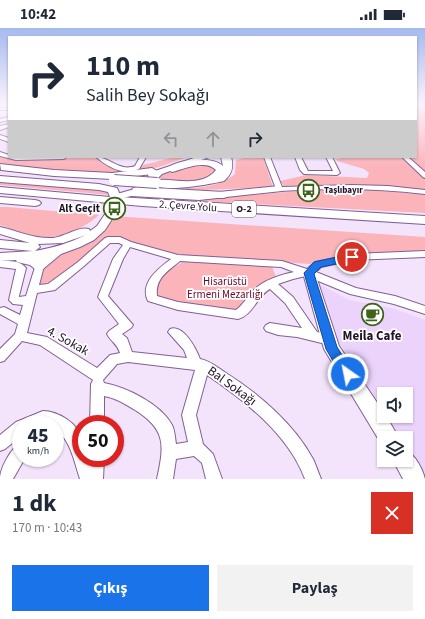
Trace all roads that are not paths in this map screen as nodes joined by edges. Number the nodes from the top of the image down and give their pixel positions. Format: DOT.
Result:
graph roads {
  1 [pos="102,158"];
  2 [pos="143,158"];
  3 [pos="200,158"];
  4 [pos="200,158"];
  5 [pos="226,158"];
  6 [pos="298,158"];
  7 [pos="330,158"];
  8 [pos="406,158"];
  9 [pos="269,159"];
  10 [pos="172,169"];
  11 [pos="0,173"];
  12 [pos="425,176"];
  13 [pos="156,178"];
  14 [pos="115,188"];
  15 [pos="0,189"];
  16 [pos="279,189"];
  17 [pos="425,192"];
  18 [pos="224,194"];
  19 [pos="0,199"];
  20 [pos="63,201"];
  21 [pos="425,220"];
  22 [pos="425,228"];
  23 [pos="2,231"];
  24 [pos="79,234"];
  25 [pos="93,235"];
  26 [pos="0,244"];
  27 [pos="128,244"];
  28 [pos="0,248"];
  29 [pos="64,249"];
  30 [pos="424,255"];
  31 [pos="0,257"];
  32 [pos="178,258"];
  33 [pos="0,264"];
  34 [pos="39,266"];
  35 [pos="309,273"];
  36 [pos="271,284"];
  37 [pos="32,294"];
  38 [pos="425,310"];
  39 [pos="4,311"];
  40 [pos="24,322"];
  41 [pos="270,328"];
  42 [pos="174,332"];
  43 [pos="313,335"];
  44 [pos="20,336"];
  45 [pos="330,340"];
  46 [pos="0,357"];
  47 [pos="128,357"];
  48 [pos="198,364"];
  49 [pos="98,382"];
  50 [pos="97,415"];
  51 [pos="64,427"];
  52 [pos="385,431"];
  53 [pos="12,434"];
  54 [pos="72,436"];
  55 [pos="0,444"];
  56 [pos="197,448"];
  57 [pos="170,452"];
  58 [pos="12,466"];
  59 [pos="84,467"];
  60 [pos="96,467"];
  61 [pos="407,467"];
  62 [pos="4,479"];
  63 [pos="88,479"];
  64 [pos="95,479"];
  65 [pos="165,479"];
  66 [pos="214,479"];
  67 [pos="313,479"];
  68 [pos="415,479"];
  1 -- 2 [label="street"];
  3 -- 13 [label="main road"];
  4 -- 10 [label="main road"];
  5 -- 13 [label="highway"];
  6 -- 7 [label="street"];
  8 -- 12 [label="street"];
  9 -- 16 [label="street"];
  10 -- 13 [label="main road"];
  10 -- 13 [label="highway"];
  11 -- 13 [label="highway"];
  11 -- 14 [label="highway"];
  11 -- 14 [label="highway"];
  11 -- 14 [label="highway"];
  13 -- 14 [label="highway, bridge"];
  13 -- 16 [label="main road"];
  14 -- 18 [label="highway"];
  14 -- 18 [label="main road"];
  15 -- 20 [label="highway, 2. Çevre Yolu / O-2"];
  16 -- 17 [label="street"];
  16 -- 18 [label="main road"];
  19 -- 20 [label="highway"];
  20 -- 21 [label="highway, 2. Çevre Yolu / O-2"];
  20 -- 22 [label="highway, 2. Çevre Yolu / O-2"];
  23 -- 24 [label="main road"];
  24 -- 25 [label="main road"];
  24 -- 26 [label="main road"];
  25 -- 28 [label="main road"];
  25 -- 29 [label="main road"];
  27 -- 32 [label="street"];
  27 -- 37 [label="street"];
  27 -- 47 [label="street"];
  29 -- 31 [label="main road"];
  29 -- 34 [label="main road"];
  30 -- 35 [label="street"];
  31 -- 34 [label="main road"];
  32 -- 35 [label="street"];
  32 -- 36 [label="street"];
  33 -- 37 [label="street"];
  34 -- 37 [label="street"];
  35 -- 36 [label="street"];
  35 -- 38 [label="street"];
  35 -- 45 [label="main road"];
  36 -- 43 [label="street"];
  37 -- 40 [label="street"];
  39 -- 40 [label="street"];
  40 -- 44 [label="street"];
  41 -- 43 [label="street"];
  42 -- 48 [label="street"];
  43 -- 45 [label="street"];
  44 -- 46 [label="street"];
  44 -- 49 [label="street, 4. Sokak"];
  45 -- 52 [label="main road"];
  47 -- 48 [label="street, Bal Sokağı"];
  47 -- 49 [label="street, Bal Sokağı"];
  48 -- 56 [label="street"];
  48 -- 67 [label="street, Bal Sokağı"];
  49 -- 50 [label="street"];
  49 -- 57 [label="street"];
  51 -- 54 [label="street"];
  53 -- 55 [label="street"];
  56 -- 57 [label="street"];
  56 -- 66 [label="street"];
  57 -- 65 [label="street"];
  58 -- 62 [label="street"];
  59 -- 63 [label="street"];
  60 -- 64 [label="street"];
  61 -- 68 [label="main road"];
}
